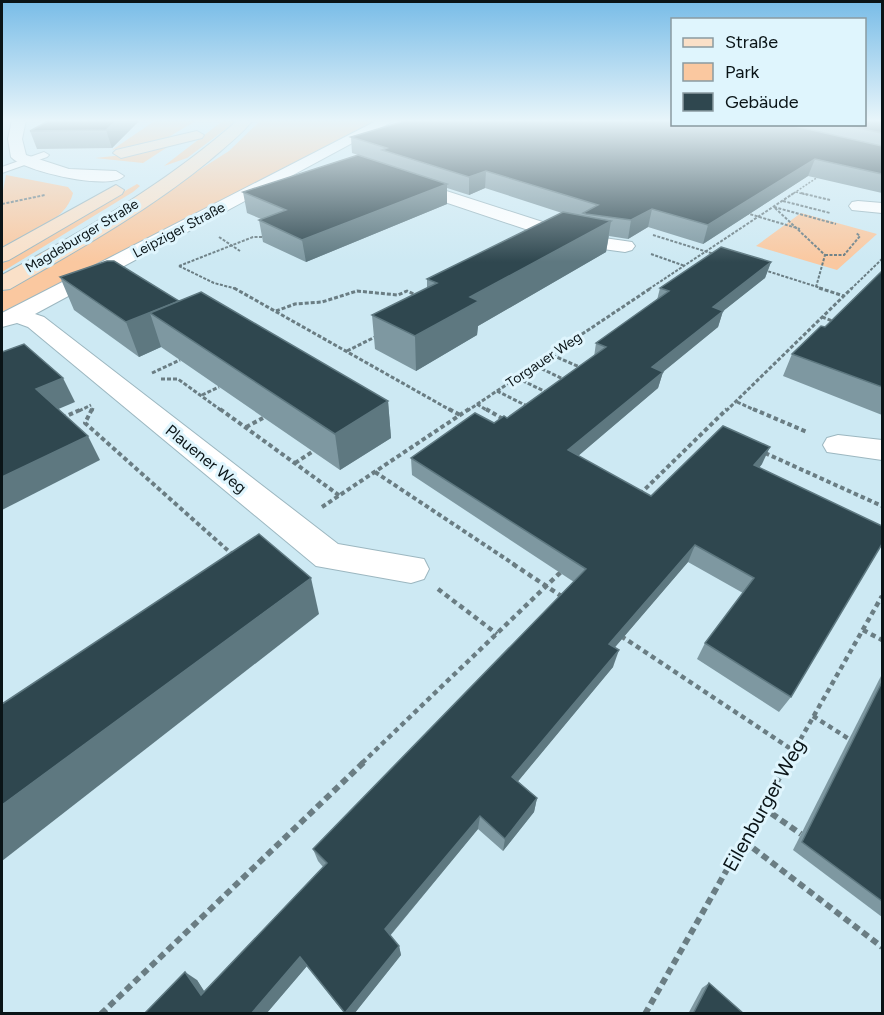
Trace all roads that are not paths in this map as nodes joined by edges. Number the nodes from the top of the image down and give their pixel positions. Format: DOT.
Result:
graph roads {
  1 [pos="47,167"];
  2 [pos="95,167"];
  3 [pos="165,167"];
  4 [pos="167,167"];
  5 [pos="297,167"];
  6 [pos="161,171"];
  7 [pos="67,174"];
  8 [pos="126,175"];
  9 [pos="384,176"];
  10 [pos="83,187"];
  11 [pos="858,206"];
  12 [pos="882,208"];
  13 [pos="83,210"];
  14 [pos="625,246"];
  15 [pos="2,256"];
  16 [pos="2,284"];
  17 [pos="9,319"];
  18 [pos="838,445"];
  19 [pos="882,450"];
  20 [pos="411,569"];
  1 -- 7 [label="street"];
  2 -- 8 [label="street"];
  3 -- 6 [label="main road, Magdeburger Straße"];
  4 -- 6 [label="main road, Magdeburger Straße"];
  5 -- 17 [label="street, Leipziger Straße"];
  6 -- 16 [label="main road, Magdeburger Straße"];
  7 -- 8 [label="street"];
  7 -- 10 [label="street"];
  8 -- 13 [label="main road, Magdeburger Straße"];
  9 -- 14 [label="street"];
  10 -- 13 [label="main road"];
  11 -- 12 [label="street"];
  13 -- 15 [label="main road, Magdeburger Straße"];
  17 -- 20 [label="street, Plauener Weg"];
  18 -- 19 [label="street"];
}
